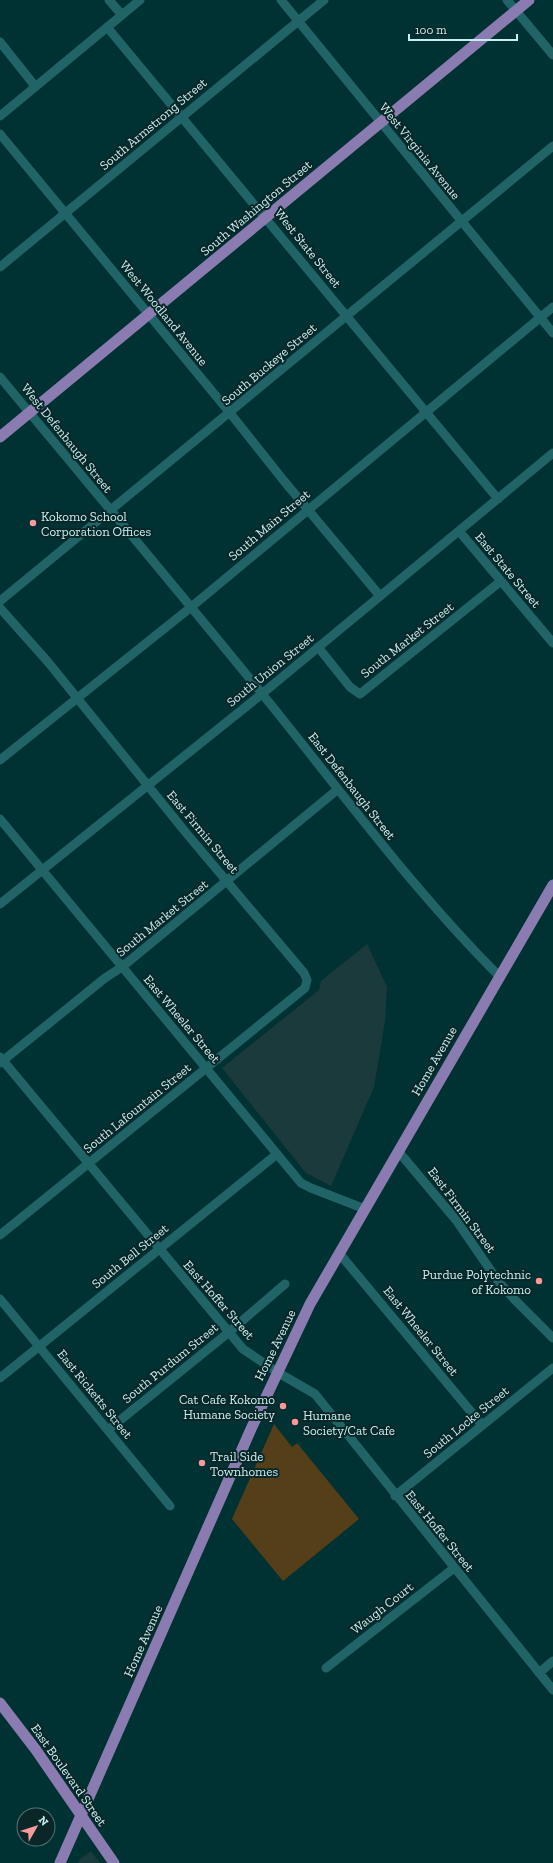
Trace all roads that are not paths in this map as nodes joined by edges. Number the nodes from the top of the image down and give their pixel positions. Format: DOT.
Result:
graph roads {
  1 [pos="109,0"];
  2 [pos="140,0"];
  3 [pos="281,0"];
  4 [pos="324,0"];
  5 [pos="506,0"];
  6 [pos="529,0"];
  7 [pos="516,11"];
  8 [pos="122,16"];
  9 [pos="298,21"];
  10 [pos="107,27"];
  11 [pos="0,42"];
  12 [pos="553,55"];
  13 [pos="35,86"];
  14 [pos="0,116"];
  15 [pos="182,117"];
  16 [pos="380,123"];
  17 [pos="0,134"];
  18 [pos="553,146"];
  19 [pos="65,213"];
  20 [pos="266,217"];
  21 [pos="461,222"];
  22 [pos="0,267"];
  23 [pos="553,307"];
  24 [pos="149,314"];
  25 [pos="346,316"];
  26 [pos="540,317"];
  27 [pos="553,333"];
  28 [pos="0,377"];
  29 [pos="425,412"];
  30 [pos="29,413"];
  31 [pos="230,413"];
  32 [pos="0,437"];
  33 [pos="553,453"];
  34 [pos="498,499"];
  35 [pos="308,510"];
  36 [pos="110,512"];
  37 [pos="459,531"];
  38 [pos="501,581"];
  39 [pos="380,596"];
  40 [pos="0,601"];
  41 [pos="0,608"];
  42 [pos="190,608"];
  43 [pos="553,643"];
  44 [pos="318,647"];
  45 [pos="262,694"];
  46 [pos="77,698"];
  47 [pos="0,760"];
  48 [pos="148,785"];
  49 [pos="338,790"];
  50 [pos="0,819"];
  51 [pos="42,870"];
  52 [pos="227,882"];
  53 [pos="553,885"];
  54 [pos="0,904"];
  55 [pos="122,967"];
  56 [pos="499,976"];
  57 [pos="306,984"];
  58 [pos="1,1060"];
  59 [pos="206,1068"];
  60 [pos="398,1151"];
  61 [pos="277,1154"];
  62 [pos="88,1164"];
  63 [pos="365,1209"];
  64 [pos="0,1235"];
  65 [pos="159,1249"];
  66 [pos="339,1253"];
  67 [pos="285,1284"];
  68 [pos="0,1299"];
  69 [pos="228,1333"];
  70 [pos="553,1338"];
  71 [pos="39,1346"];
  72 [pos="553,1368"];
  73 [pos="277,1372"];
  74 [pos="0,1378"];
  75 [pos="482,1426"];
  76 [pos="108,1430"];
  77 [pos="395,1496"];
  78 [pos="170,1506"];
  79 [pos="454,1568"];
  80 [pos="553,1661"];
  81 [pos="326,1668"];
  82 [pos="539,1673"];
  83 [pos="553,1690"];
  84 [pos="0,1703"];
  85 [pos="81,1816"];
  86 [pos="60,1863"];
  87 [pos="114,1863"];
  1 -- 8 [label="street"];
  2 -- 8 [label="street"];
  3 -- 9 [label="street, West Virginia Avenue"];
  4 -- 9 [label="street, South Armstrong Street"];
  5 -- 7 [label="street"];
  6 -- 7 [label="main road, South Washington Street"];
  7 -- 12 [label="street"];
  7 -- 16 [label="main road, South Washington Street"];
  8 -- 10 [label="street"];
  9 -- 15 [label="street, South Armstrong Street"];
  9 -- 16 [label="street, West Virginia Avenue"];
  10 -- 13 [label="street"];
  10 -- 15 [label="street, West State Street"];
  11 -- 13 [label="street"];
  13 -- 14 [label="street"];
  15 -- 19 [label="street, South Armstrong Street"];
  15 -- 20 [label="street, West State Street"];
  16 -- 20 [label="main road, South Washington Street"];
  16 -- 21 [label="street, West Virginia Avenue"];
  17 -- 19 [label="street, West Woodland Avenue"];
  18 -- 21 [label="street, South Buckeye Street"];
  19 -- 22 [label="street, South Armstrong Street"];
  19 -- 24 [label="street, West Woodland Avenue"];
  20 -- 24 [label="main road, South Washington Street"];
  20 -- 25 [label="street, West State Street"];
  21 -- 25 [label="street, South Buckeye Street"];
  21 -- 26 [label="street, West Virginia Avenue"];
  23 -- 26 [label="street, South Main Street"];
  24 -- 30 [label="main road, South Washington Street"];
  24 -- 31 [label="street, West Woodland Avenue"];
  25 -- 29 [label="street, West State Street"];
  25 -- 31 [label="street, South Buckeye Street"];
  26 -- 27 [label="street, West Virginia Avenue"];
  26 -- 29 [label="street, South Main Street"];
  28 -- 30 [label="street, West Defenbaugh Street"];
  29 -- 34 [label="street"];
  29 -- 35 [label="street, South Main Street"];
  30 -- 32 [label="main road, South Washington Street"];
  30 -- 36 [label="street, West Defenbaugh Street"];
  31 -- 35 [label="street, West Woodland Avenue"];
  31 -- 36 [label="street, South Buckeye Street"];
  33 -- 34 [label="street, South Union Street"];
  34 -- 37 [label="street, South Union Street"];
  35 -- 39 [label="street, West Woodland Avenue"];
  35 -- 42 [label="street, South Main Street"];
  36 -- 40 [label="street, South Buckeye Street"];
  36 -- 42 [label="street, West Defenbaugh Street"];
  37 -- 38 [label="street, East State Street"];
  37 -- 39 [label="street, South Union Street"];
  38 -- 43 [label="street, East State Street"];
  38 -- 44 [label="street, South Market Street"];
  39 -- 44 [label="street, South Union Street"];
  41 -- 46 [label="street, East Firmin Street"];
  42 -- 45 [label="street, East Defenbaugh Street"];
  42 -- 46 [label="street, South Main Street"];
  44 -- 45 [label="street, South Union Street"];
  45 -- 48 [label="street, South Union Street"];
  45 -- 49 [label="street, East Defenbaugh Street"];
  46 -- 47 [label="street, South Main Street"];
  46 -- 48 [label="street, East Firmin Street"];
  48 -- 51 [label="street, South Union Street"];
  48 -- 52 [label="street, East Firmin Street"];
  49 -- 52 [label="street, South Market Street"];
  49 -- 56 [label="street, East Defenbaugh Street"];
  50 -- 51 [label="street, East Wheeler Street"];
  51 -- 54 [label="street, South Union Street"];
  51 -- 55 [label="street, East Wheeler Street"];
  52 -- 55 [label="street, South Market Street"];
  52 -- 57 [label="street, East Firmin Street"];
  53 -- 56 [label="main road, Home Avenue"];
  55 -- 58 [label="street, South Market Street"];
  55 -- 59 [label="street, East Wheeler Street"];
  56 -- 60 [label="main road, Home Avenue"];
  57 -- 59 [label="street, South Lafountain Street"];
  58 -- 62 [label="street, East Hoffer Street"];
  59 -- 61 [label="street, East Wheeler Street"];
  59 -- 62 [label="street, South Lafountain Street"];
  60 -- 63 [label="main road, Home Avenue"];
  60 -- 70 [label="street, East Firmin Street"];
  61 -- 63 [label="street, East Wheeler Street"];
  61 -- 65 [label="street, South Bell Street"];
  62 -- 64 [label="street, South Lafountain Street"];
  62 -- 65 [label="street, East Hoffer Street"];
  63 -- 66 [label="main road, Home Avenue"];
  65 -- 69 [label="street, East Hoffer Street"];
  65 -- 71 [label="street, South Bell Street"];
  66 -- 73 [label="main road, Home Avenue"];
  66 -- 75 [label="street, East Wheeler Street"];
  67 -- 69 [label="street, South Purdum Street"];
  68 -- 71 [label="street, East Ricketts Street"];
  69 -- 73 [label="street, East Hoffer Street"];
  69 -- 76 [label="street, South Purdum Street"];
  71 -- 74 [label="street, South Bell Street"];
  71 -- 76 [label="street, East Ricketts Street"];
  72 -- 75 [label="street, South Locke Street"];
  73 -- 77 [label="street, East Hoffer Street"];
  73 -- 85 [label="main road, Home Avenue"];
  75 -- 77 [label="street, South Locke Street"];
  76 -- 78 [label="street, East Ricketts Street"];
  77 -- 79 [label="street, East Hoffer Street"];
  79 -- 81 [label="street, Waugh Court"];
  79 -- 82 [label="street, East Hoffer Street"];
  80 -- 82 [label="street"];
  82 -- 83 [label="street, East Hoffer Street"];
  84 -- 85 [label="main road, East Boulevard Street"];
  85 -- 86 [label="main road, Home Avenue"];
  85 -- 87 [label="main road, East Boulevard Street"];
}
